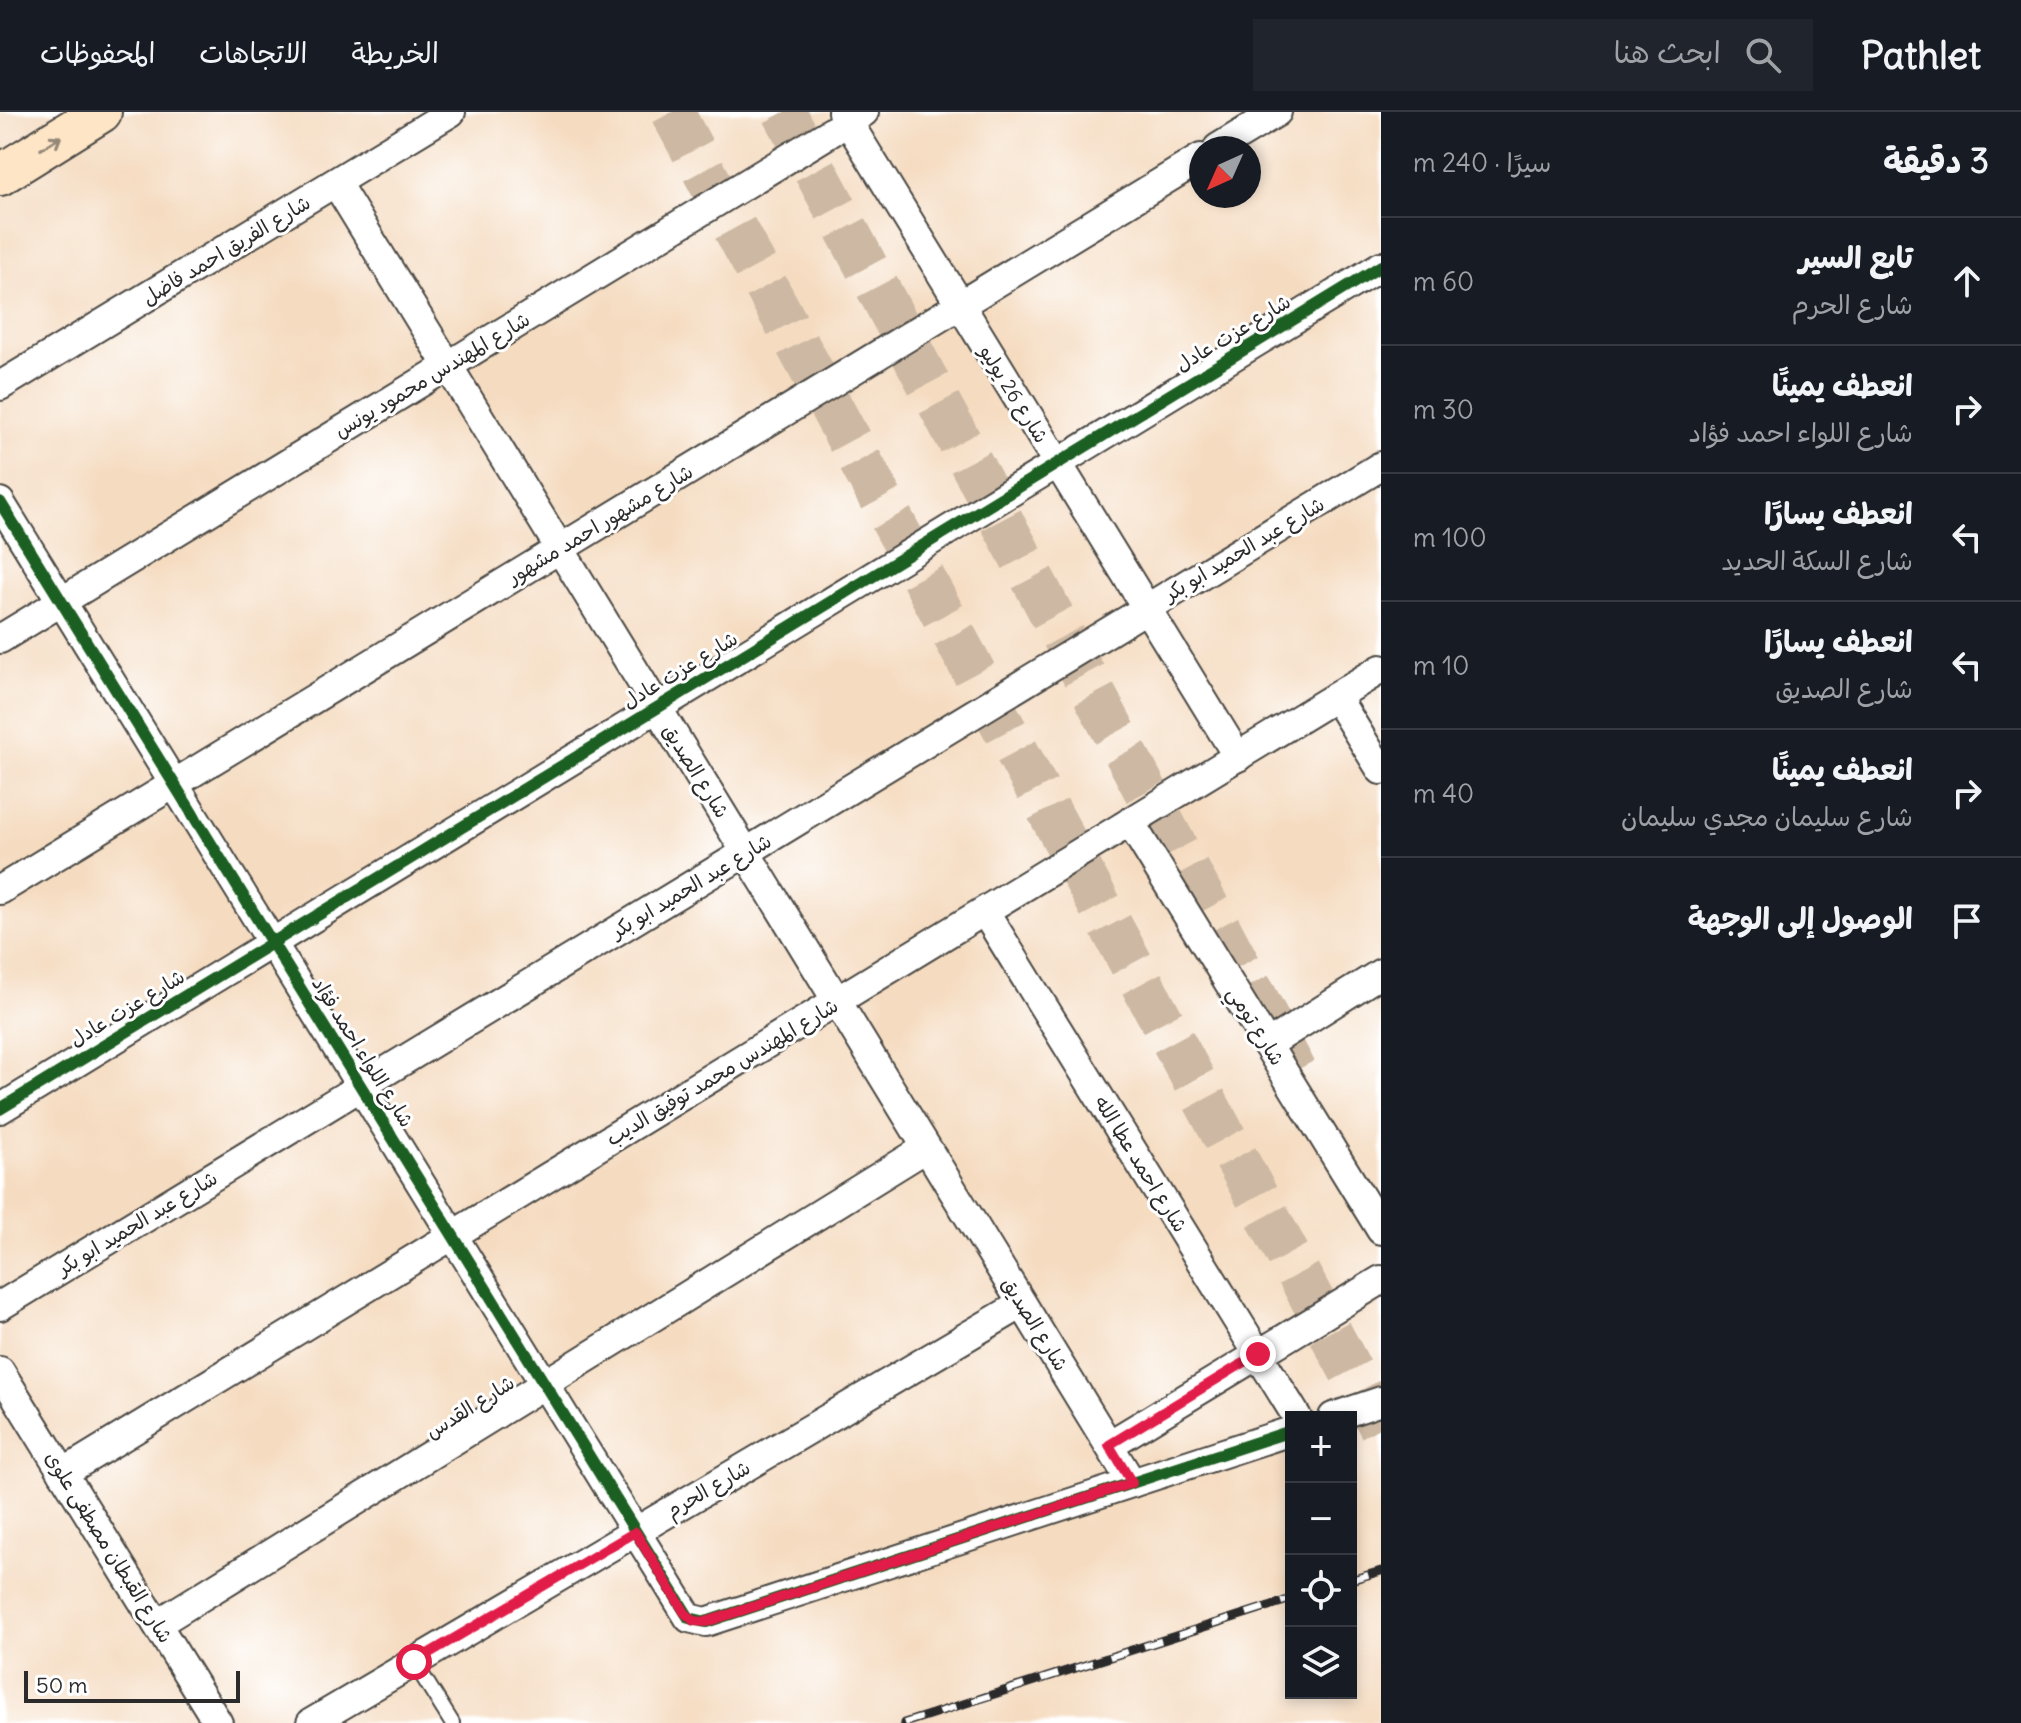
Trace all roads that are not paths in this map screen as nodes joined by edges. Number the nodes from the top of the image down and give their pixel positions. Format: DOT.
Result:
graph roads {
  1 [pos="101,112"];
  2 [pos="451,112"];
  3 [pos="1277,112"];
  4 [pos="851,115"];
  5 [pos="1238,136"];
  6 [pos="1189,165"];
  7 [pos="0,175"];
  8 [pos="336,183"];
  9 [pos="1381,266"];
  10 [pos="959,305"];
  11 [pos="448,365"];
  12 [pos="0,386"];
  13 [pos="1057,464"];
  14 [pos="1381,466"];
  15 [pos="0,502"];
  16 [pos="561,548"];
  17 [pos="61,601"];
  18 [pos="1147,609"];
  19 [pos="0,639"];
  20 [pos="1381,669"];
  21 [pos="1336,697"];
  22 [pos="657,708"];
  23 [pos="1238,757"];
  24 [pos="1381,770"];
  25 [pos="174,784"];
  26 [pos="1130,822"];
  27 [pos="746,852"];
  28 [pos="0,890"];
  29 [pos="985,912"];
  30 [pos="272,943"];
  31 [pos="1381,973"];
  32 [pos="837,1001"];
  33 [pos="1267,1045"];
  34 [pos="360,1087"];
  35 [pos="0,1109"];
  36 [pos="926,1148"];
  37 [pos="1381,1230"];
  38 [pos="453,1236"];
  39 [pos="1381,1280"];
  40 [pos="1022,1304"];
  41 [pos="0,1306"];
  42 [pos="1258,1354"];
  43 [pos="0,1371"];
  44 [pos="544,1385"];
  45 [pos="1381,1401"];
  46 [pos="1293,1411"];
  47 [pos="1351,1411"];
  48 [pos="1285,1433"];
  49 [pos="1109,1445"];
  50 [pos="63,1473"];
  51 [pos="1132,1483"];
  52 [pos="635,1532"];
  53 [pos="157,1624"];
  54 [pos="414,1662"];
  55 [pos="218,1723"];
  56 [pos="311,1723"];
  57 [pos="452,1723"];
  7 -- 1 [label="main road, one-way"];
  2 -- 8 [label="street, شارع الفريق احمد فاضل"];
  3 -- 5 [label="street"];
  4 -- 10 [label="street, شارع 26 يوليو"];
  4 -- 11 [label="street, شارع المهندس محمود يونس"];
  6 -- 10 [label="street, شارع مشهور احمد مشهور"];
  8 -- 11 [label="street, شارع الصديق"];
  8 -- 12 [label="street, شارع الفريق احمد فاضل"];
  9 -- 13 [label="street, شارع عزت عادل"];
  10 -- 13 [label="street, شارع 26 يوليو"];
  10 -- 16 [label="street, شارع مشهور احمد مشهور"];
  11 -- 16 [label="street, شارع الصديق"];
  11 -- 17 [label="street, شارع المهندس محمود يونس"];
  13 -- 18 [label="street, شارع 26 يوليو"];
  13 -- 22 [label="street, شارع عزت عادل"];
  14 -- 18 [label="street, شارع عبد الحميد ابو بكر"];
  15 -- 17 [label="street, شارع اللواء احمد فؤاد"];
  16 -- 22 [label="street, شارع الصديق"];
  16 -- 25 [label="street, شارع مشهور احمد مشهور"];
  17 -- 19 [label="street, شارع المهندس محمود يونس"];
  17 -- 25 [label="street, شارع اللواء احمد فؤاد"];
  18 -- 23 [label="street, شارع 26 يوليو"];
  18 -- 27 [label="street, شارع عبد الحميد ابو بكر"];
  20 -- 21 [label="street, شارع المهندس محمد توفيق الديب"];
  21 -- 23 [label="street, شارع المهندس محمد توفيق الديب"];
  21 -- 24 [label="street"];
  22 -- 27 [label="street, شارع الصديق"];
  22 -- 30 [label="street, شارع عزت عادل"];
  23 -- 26 [label="street, شارع المهندس محمد توفيق الديب"];
  25 -- 28 [label="street, شارع مشهور احمد مشهور"];
  25 -- 30 [label="street, شارع اللواء احمد فؤاد"];
  26 -- 29 [label="street, شارع المهندس محمد توفيق الديب"];
  26 -- 33 [label="street, شارع تومي"];
  27 -- 32 [label="street, شارع الصديق"];
  27 -- 34 [label="street, شارع عبد الحميد ابو بكر"];
  29 -- 32 [label="street, شارع المهندس محمد توفيق الديب"];
  29 -- 42 [label="street, شارع احمد عطا الله"];
  30 -- 34 [label="street, شارع اللواء احمد فؤاد"];
  30 -- 35 [label="street, شارع عزت عادل"];
  31 -- 33 [label="street"];
  32 -- 36 [label="street, شارع الصديق"];
  32 -- 38 [label="street, شارع المهندس محمد توفيق الديب"];
  33 -- 37 [label="street, شارع تومي"];
  34 -- 38 [label="street, شارع اللواء احمد فؤاد"];
  34 -- 41 [label="street, شارع عبد الحميد ابو بكر"];
  36 -- 40 [label="street, شارع الصديق"];
  36 -- 44 [label="street, شارع القدس"];
  38 -- 44 [label="street, شارع اللواء احمد فؤاد"];
  38 -- 50 [label="street, شارع المهندس محمد توفيق الديب"];
  39 -- 42 [label="street"];
  40 -- 49 [label="street, شارع الصديق"];
  40 -- 52 [label="street, شارع الحرم"];
  42 -- 46 [label="street, شارع احمد عطا الله"];
  42 -- 49 [label="street"];
  43 -- 50 [label="street, شارع القبطان مصطفى علوى"];
  44 -- 52 [label="street, شارع اللواء احمد فؤاد"];
  44 -- 53 [label="street, شارع القدس"];
  45 -- 47 [label="street"];
  48 -- 51 [label="street"];
  49 -- 51 [label="street, شارع الصديق"];
  50 -- 53 [label="street, شارع القبطان مصطفى علوى"];
  51 -- 52 [label="street, شارع اللواء احمد فؤاد"];
  52 -- 54 [label="street, شارع الحرم"];
  53 -- 55 [label="street, شارع القبطان مصطفى علوى"];
  54 -- 56 [label="street, شارع الحرم"];
  54 -- 57 [label="lane"];
}
